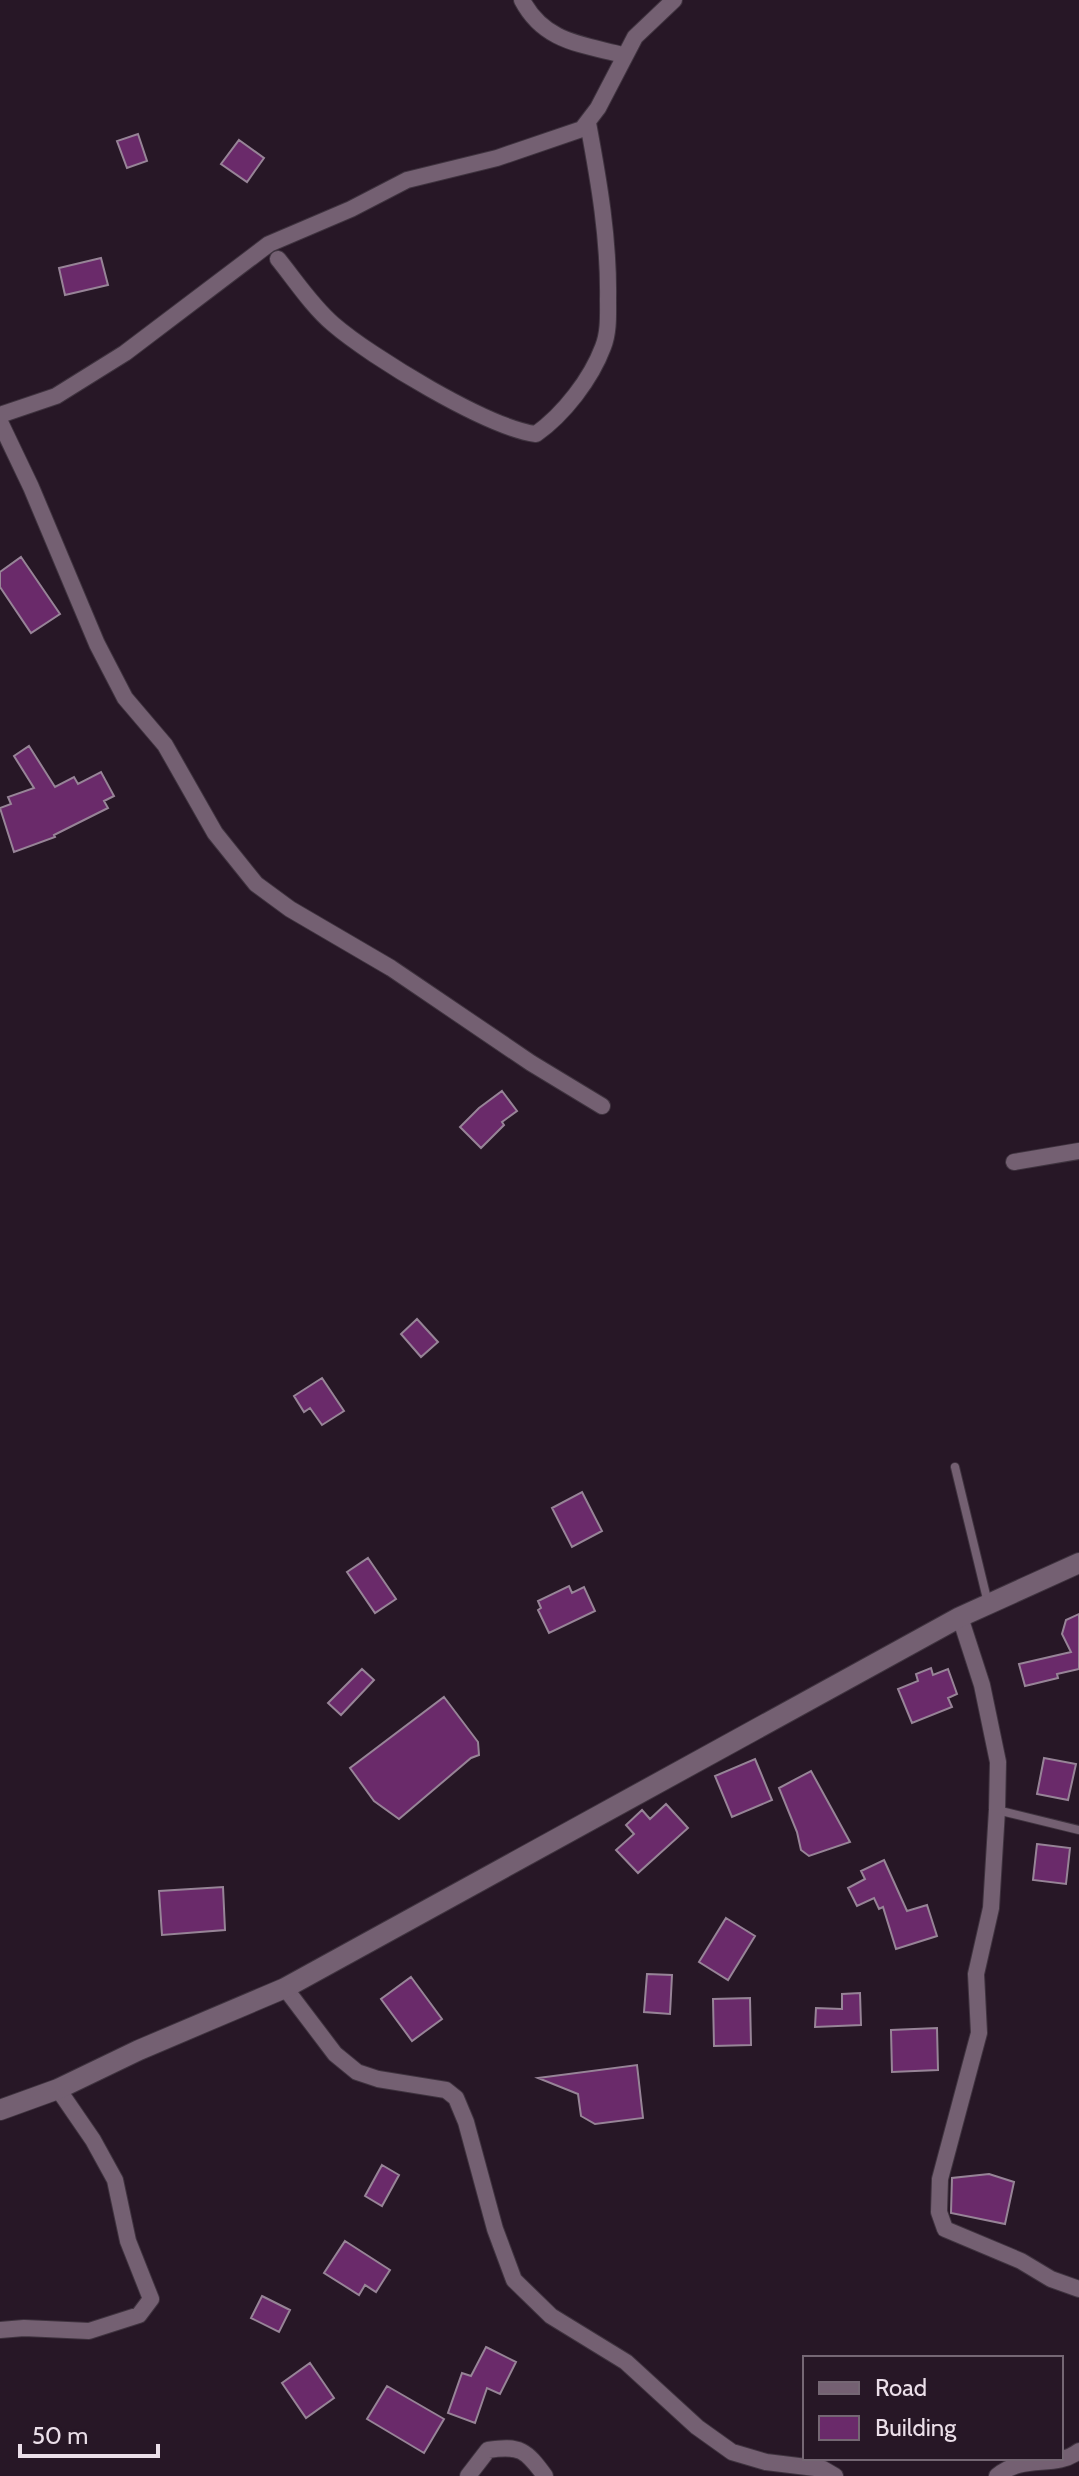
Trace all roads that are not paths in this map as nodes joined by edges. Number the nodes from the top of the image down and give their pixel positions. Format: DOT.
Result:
graph roads {
  1 [pos="522,0"];
  2 [pos="674,0"];
  3 [pos="623,55"];
  4 [pos="588,123"];
  5 [pos="278,259"];
  6 [pos="0,415"];
  7 [pos="0,422"];
  8 [pos="602,1106"];
  9 [pos="1079,1151"];
  10 [pos="1014,1162"];
  11 [pos="955,1467"];
  12 [pos="1079,1563"];
  13 [pos="988,1604"];
  14 [pos="960,1617"];
  15 [pos="997,1810"];
  16 [pos="1079,1830"];
  17 [pos="285,1988"];
  18 [pos="58,2089"];
  19 [pos="0,2110"];
  20 [pos="1079,2289"];
  21 [pos="0,2330"];
  22 [pos="1042,2460"];
  23 [pos="468,2476"];
  24 [pos="545,2476"];
  25 [pos="835,2476"];
  26 [pos="997,2476"];
  1 -- 3 [label="street"];
  2 -- 3 [label="street"];
  3 -- 4 [label="street"];
  4 -- 5 [label="street"];
  4 -- 6 [label="street"];
  7 -- 8 [label="street"];
  9 -- 10 [label="street"];
  11 -- 13 [label="lane"];
  12 -- 13 [label="street"];
  13 -- 14 [label="street"];
  14 -- 15 [label="street"];
  14 -- 17 [label="street"];
  15 -- 16 [label="lane"];
  15 -- 20 [label="street"];
  17 -- 18 [label="street"];
  17 -- 25 [label="street"];
  18 -- 19 [label="street"];
  18 -- 21 [label="street"];
  22 -- 26 [label="street"];
  23 -- 24 [label="street"];
}
